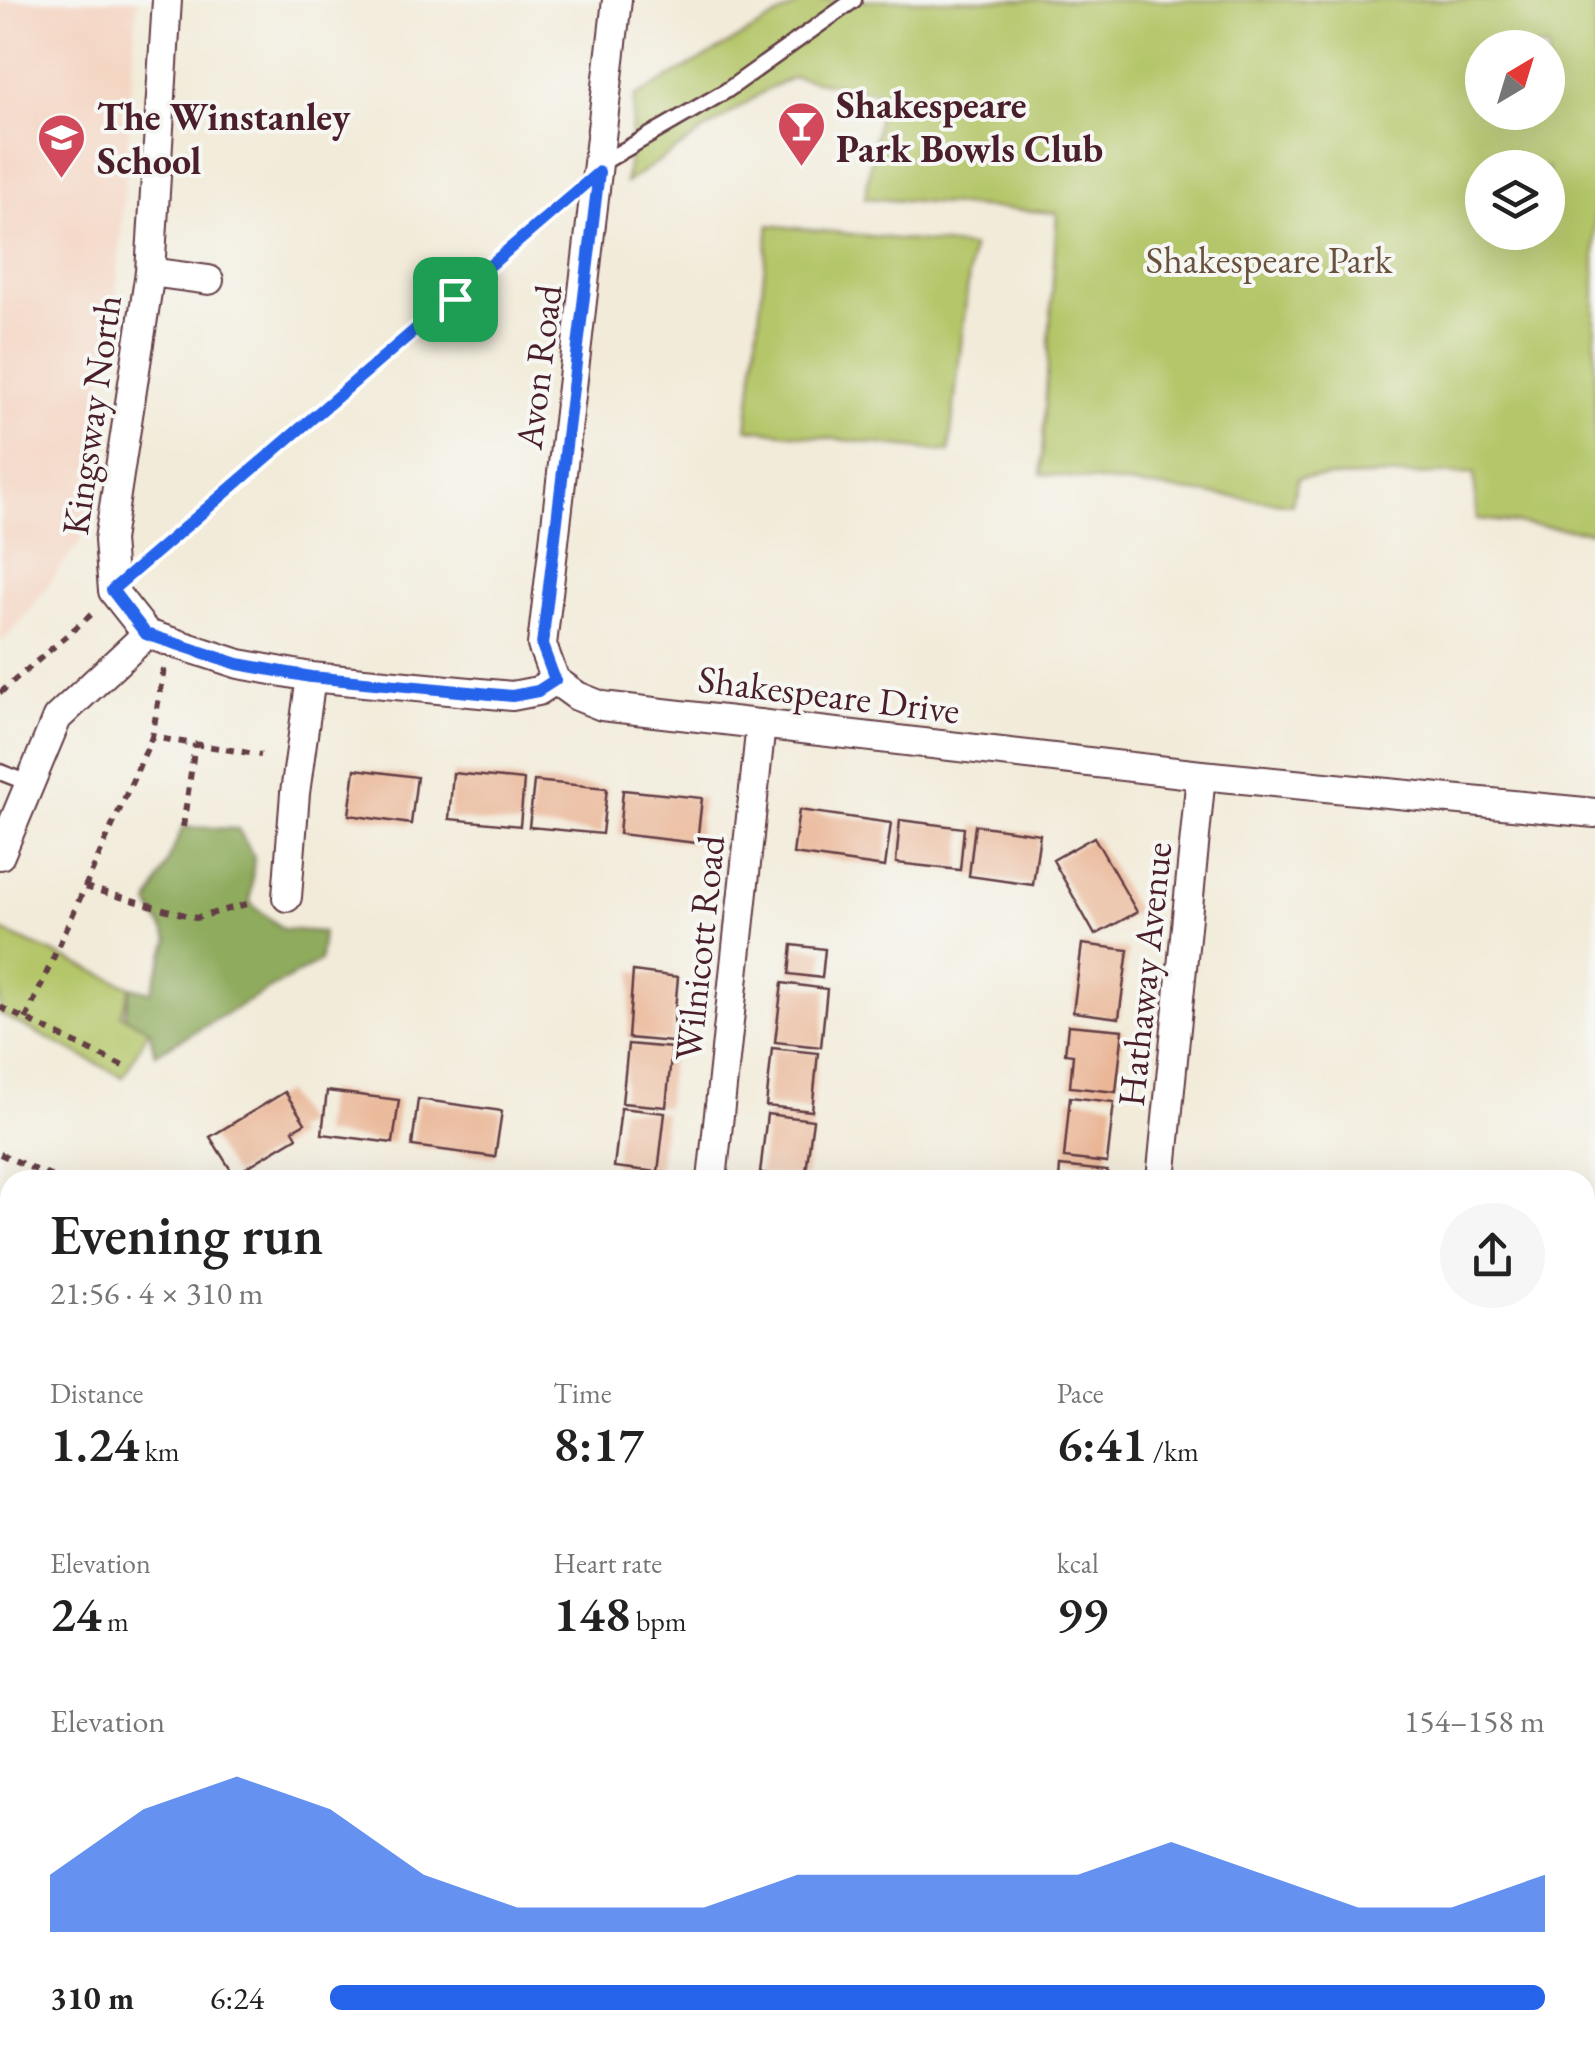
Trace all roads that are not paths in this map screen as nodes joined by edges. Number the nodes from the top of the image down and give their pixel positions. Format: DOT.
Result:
graph roads {
  1 [pos="167,0"];
  2 [pos="617,0"];
  3 [pos="854,0"];
  4 [pos="600,168"];
  5 [pos="150,272"];
  6 [pos="209,280"];
  7 [pos="157,638"];
  8 [pos="311,677"];
  9 [pos="555,680"];
  10 [pos="760,724"];
  11 [pos="0,772"];
  12 [pos="1201,774"];
  13 [pos="28,783"];
  14 [pos="1595,813"];
  15 [pos="0,855"];
  16 [pos="287,897"];
  17 [pos="713,1170"];
  18 [pos="1162,1170"];
  1 -- 5 [label="street, Kingsway North"];
  2 -- 4 [label="street, Avon Road"];
  3 -- 4 [label="lane"];
  4 -- 9 [label="street, Avon Road"];
  5 -- 6 [label="street, Kingsway North"];
  5 -- 7 [label="street, Kingsway North"];
  7 -- 8 [label="street"];
  7 -- 13 [label="street"];
  8 -- 9 [label="street"];
  8 -- 16 [label="street"];
  9 -- 10 [label="street, Shakespeare Drive"];
  10 -- 12 [label="street, Shakespeare Drive"];
  10 -- 17 [label="street, Wilnicott Road"];
  11 -- 13 [label="lane"];
  12 -- 14 [label="street, Shakespeare Drive"];
  12 -- 18 [label="street, Hathaway Avenue"];
  13 -- 15 [label="street"];
}
